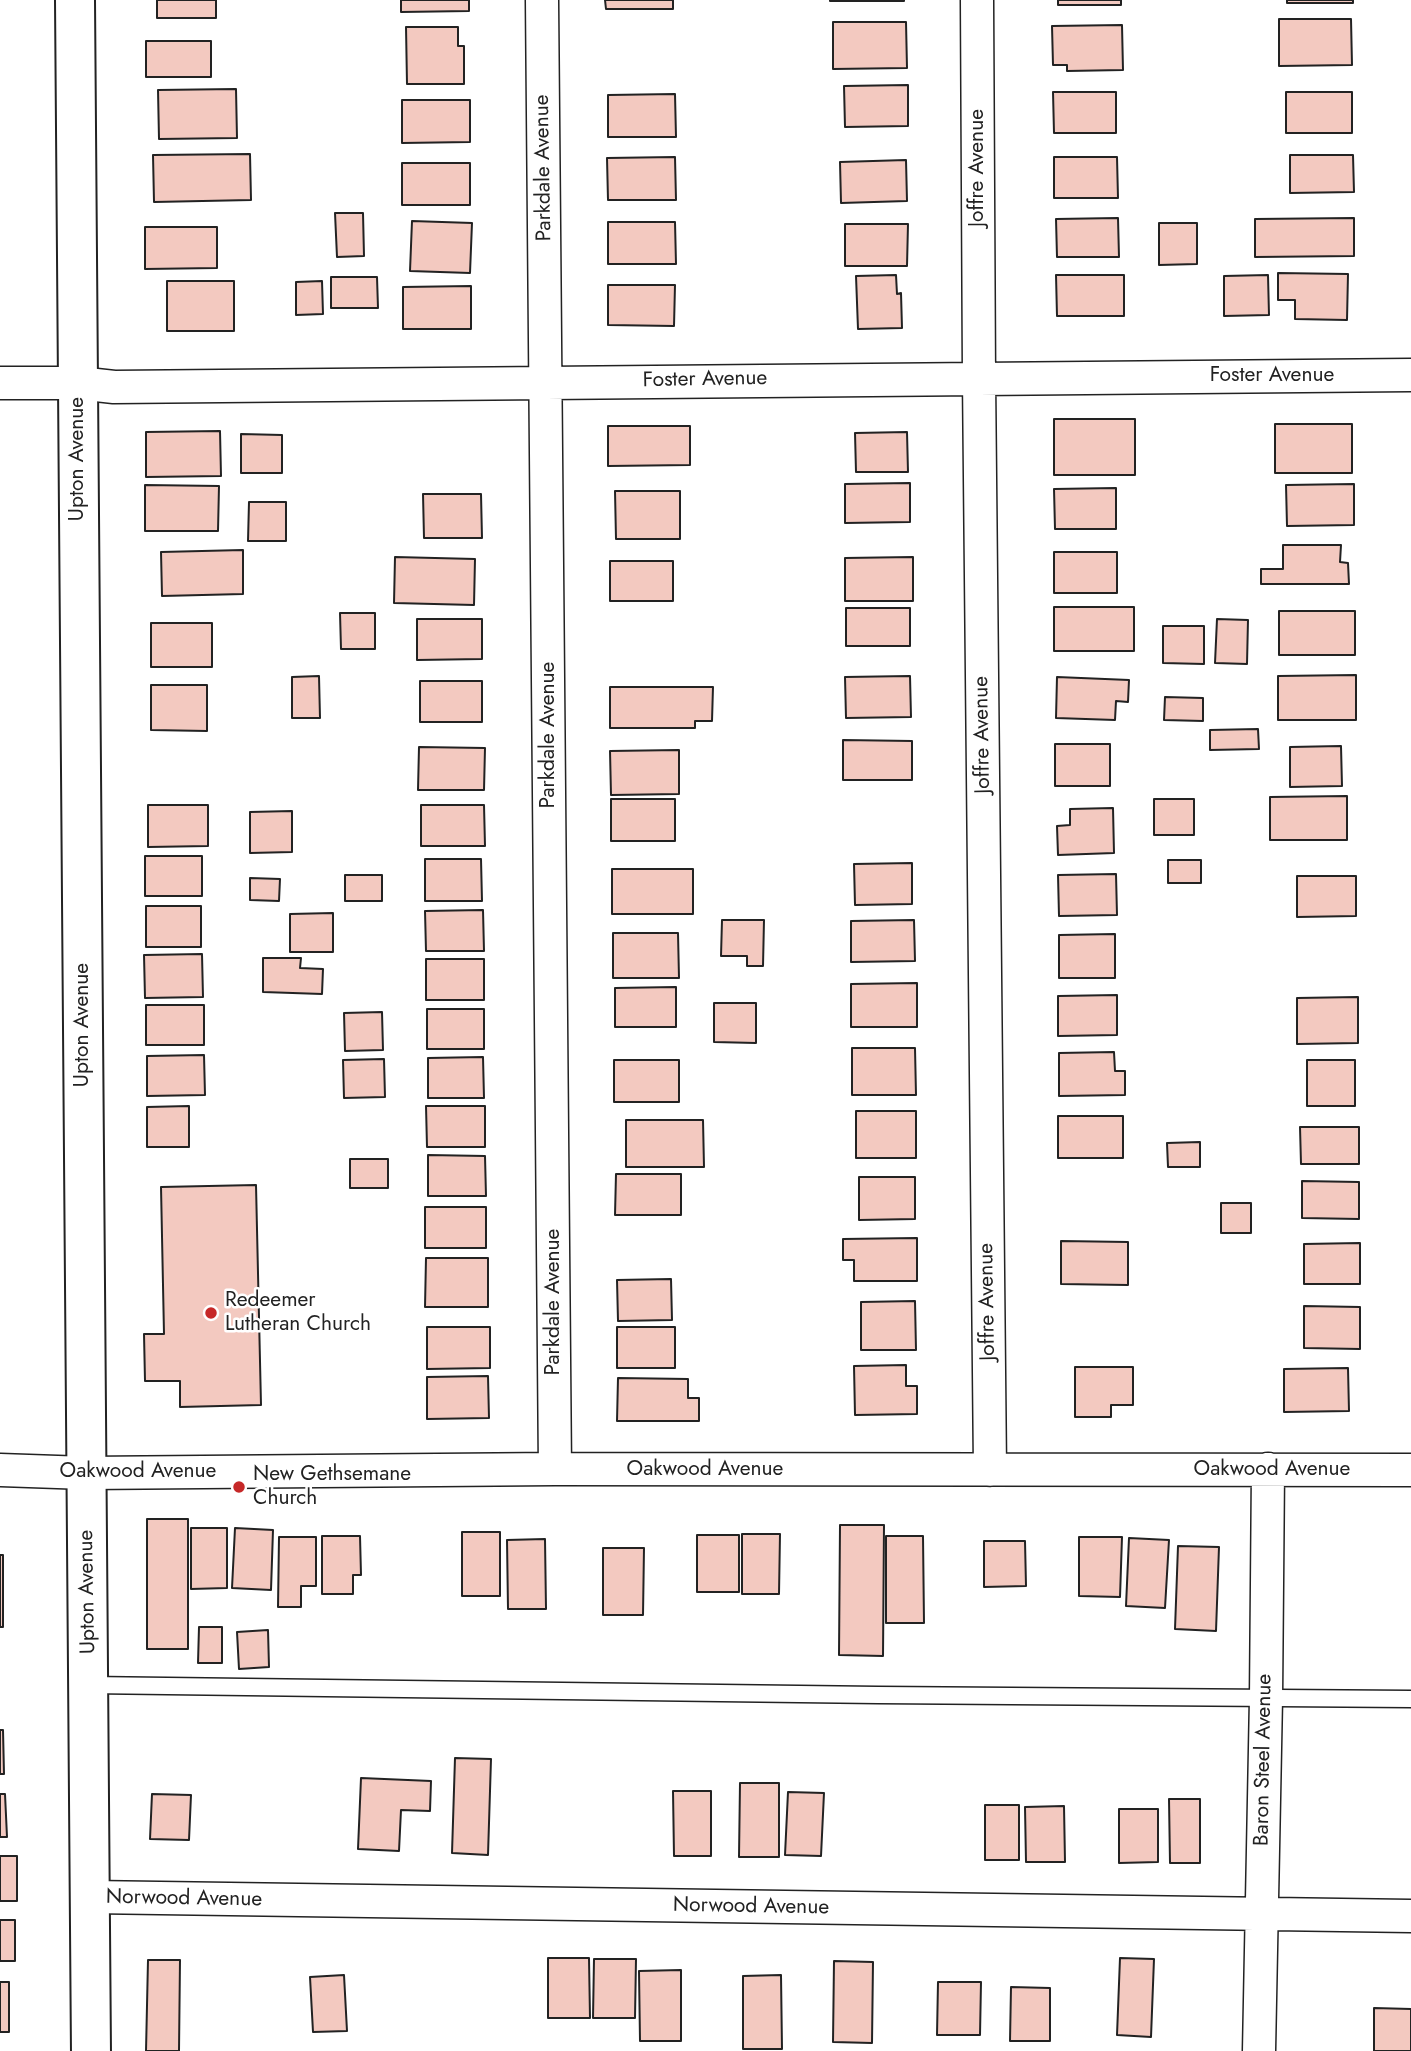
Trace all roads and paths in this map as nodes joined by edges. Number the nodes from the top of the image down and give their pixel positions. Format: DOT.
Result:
graph roads {
  1 [pos="75,0"];
  2 [pos="542,0"];
  3 [pos="977,0"];
  4 [pos="1411,375"];
  5 [pos="979,378"];
  6 [pos="546,382"];
  7 [pos="0,383"];
  8 [pos="78,383"];
  9 [pos="555,1469"];
  10 [pos="1268,1469"];
  11 [pos="990,1470"];
  12 [pos="1411,1470"];
  13 [pos="0,1471"];
  14 [pos="86,1473"];
  15 [pos="88,1685"];
  16 [pos="1266,1698"];
  17 [pos="1411,1699"];
  18 [pos="90,1897"];
  19 [pos="1261,1914"];
  20 [pos="1411,1916"];
  21 [pos="90,2051"];
  22 [pos="1259,2051"];
  1 -- 8 [label="street, Upton Avenue"];
  2 -- 6 [label="street, Parkdale Avenue"];
  3 -- 5 [label="street, Joffre Avenue"];
  4 -- 5 [label="street, Foster Avenue"];
  5 -- 6 [label="street, Foster Avenue"];
  5 -- 11 [label="street, Joffre Avenue"];
  6 -- 8 [label="street, Foster Avenue"];
  6 -- 9 [label="street, Parkdale Avenue"];
  7 -- 8 [label="street, Foster Avenue"];
  8 -- 14 [label="street, Upton Avenue"];
  9 -- 11 [label="street, Oakwood Avenue"];
  9 -- 14 [label="street, Oakwood Avenue"];
  10 -- 11 [label="street, Oakwood Avenue"];
  10 -- 12 [label="street, Oakwood Avenue"];
  10 -- 16 [label="street, Baron Steel Avenue"];
  13 -- 14 [label="street, Oakwood Avenue"];
  14 -- 15 [label="street, Upton Avenue"];
  15 -- 16 [label="lane"];
  15 -- 18 [label="street, Upton Avenue"];
  16 -- 17 [label="lane"];
  16 -- 19 [label="street, Baron Steel Avenue"];
  18 -- 19 [label="street, Norwood Avenue"];
  18 -- 21 [label="street, Upton Avenue"];
  19 -- 20 [label="street, Norwood Avenue"];
  19 -- 22 [label="street, Baron Steel Avenue"];
}
